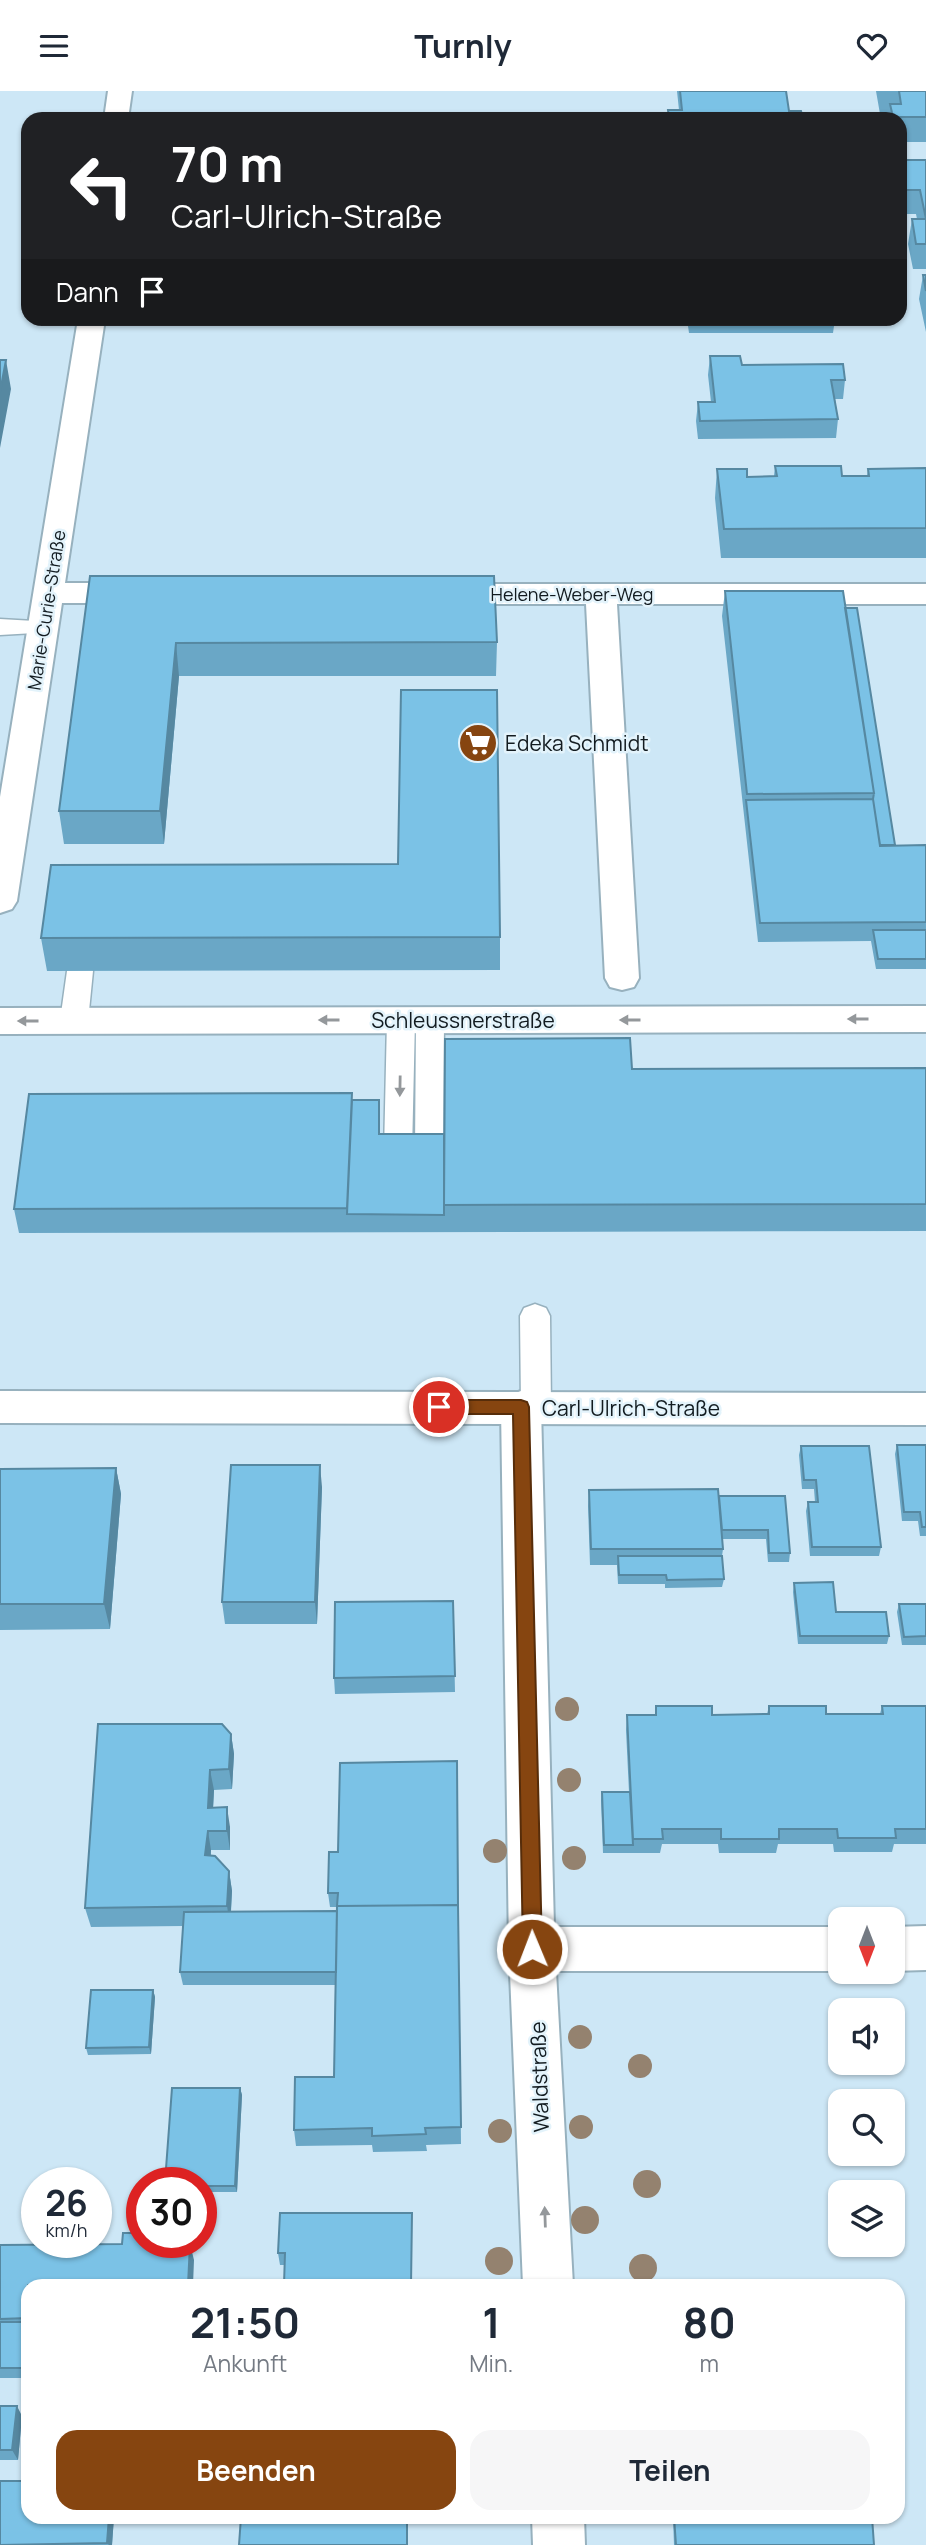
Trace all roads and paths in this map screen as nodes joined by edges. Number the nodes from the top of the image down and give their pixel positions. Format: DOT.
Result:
graph roads {
  1 [pos="120,91"];
  2 [pos="118,112"];
  3 [pos="90,326"];
  4 [pos="49,593"];
  5 [pos="160,594"];
  6 [pos="422,594"];
  7 [pos="601,594"];
  8 [pos="926,594"];
  9 [pos="0,627"];
  10 [pos="44,627"];
  11 [pos="0,901"];
  12 [pos="80,971"];
  13 [pos="622,978"];
  14 [pos="926,1019"];
  15 [pos="415,1020"];
  16 [pos="0,1021"];
  17 [pos="74,1021"];
  18 [pos="398,1152"];
  19 [pos="429,1152"];
  20 [pos="536,1316"];
  21 [pos="0,1407"];
  22 [pos="529,1407"];
  23 [pos="926,1409"];
  24 [pos="926,1948"];
  25 [pos="532,1949"];
  26 [pos="828,1949"];
  27 [pos="905,1949"];
  28 [pos="548,2279"];
  29 [pos="558,2524"];
  30 [pos="559,2545"];
  1 -- 2 [label="street"];
  3 -- 4 [label="street, Marie-Curie-Straße"];
  4 -- 5 [label="street"];
  4 -- 10 [label="street, Marie-Curie-Straße"];
  6 -- 7 [label="street, Helene-Weber-Weg"];
  7 -- 8 [label="street, Helene-Weber-Weg"];
  7 -- 13 [label="street"];
  9 -- 10 [label="lane"];
  10 -- 11 [label="street, Marie-Curie-Straße"];
  12 -- 17 [label="lane"];
  14 -- 15 [label="street, Schleussnerstraße, one-way"];
  15 -- 17 [label="street, Schleussnerstraße, one-way"];
  15 -- 18 [label="lane, one-way"];
  15 -- 19 [label="lane"];
  17 -- 16 [label="street, Schleussnerstraße, one-way"];
  20 -- 22 [label="lane"];
  21 -- 22 [label="street, Carl-Ulrich-Straße"];
  22 -- 23 [label="street, Carl-Ulrich-Straße"];
  22 -- 25 [label="street, Waldstraße"];
  24 -- 27 [label="street"];
  25 -- 26 [label="street"];
  28 -- 25 [label="street, Waldstraße, one-way"];
  29 -- 30 [label="street"];
}
